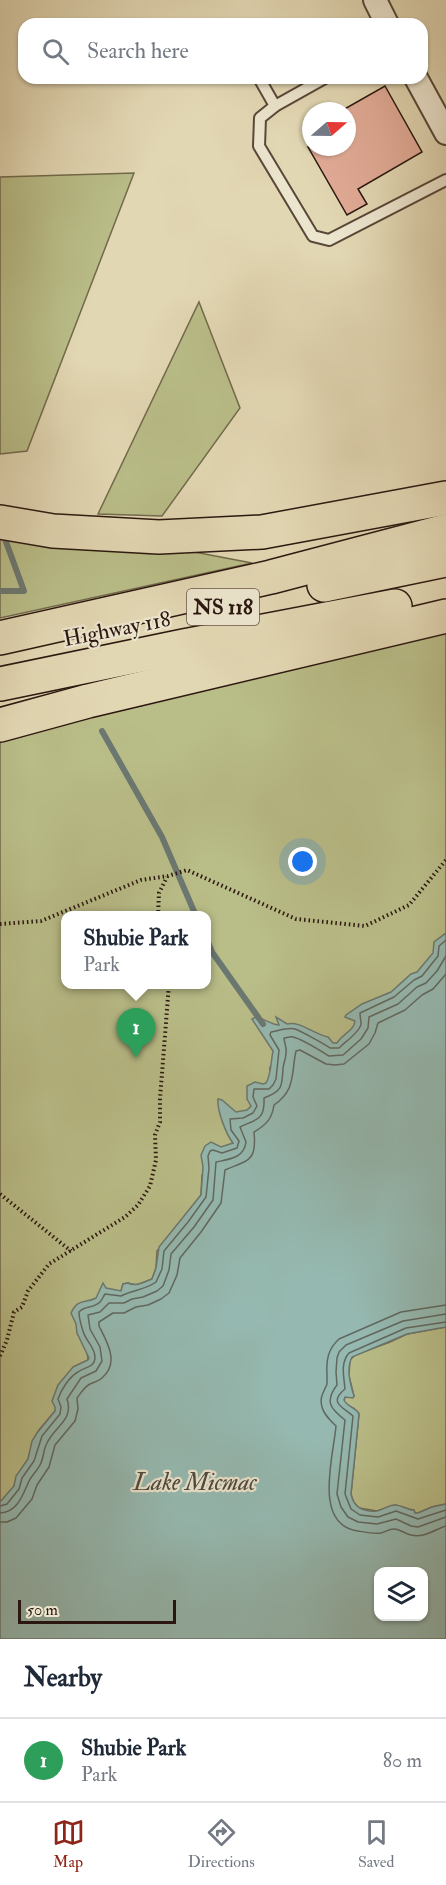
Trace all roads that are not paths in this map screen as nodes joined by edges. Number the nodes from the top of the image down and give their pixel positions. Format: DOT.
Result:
graph roads {
  1 [pos="375,0"];
  2 [pos="384,18"];
  3 [pos="262,84"];
  4 [pos="314,84"];
  5 [pos="419,84"];
  6 [pos="274,106"];
  7 [pos="446,133"];
  8 [pos="446,180"];
  9 [pos="446,498"];
  10 [pos="0,522"];
  11 [pos="446,531"];
  12 [pos="446,560"];
  13 [pos="446,595"];
  14 [pos="446,616"];
  15 [pos="0,638"];
  16 [pos="0,652"];
  17 [pos="0,684"];
  18 [pos="0,725"];
  1 -- 2 [label="street"];
  3 -- 6 [label="lane"];
  4 -- 6 [label="lane"];
  5 -- 7 [label="street"];
  6 -- 8 [label="lane"];
  9 -- 10 [label="highway"];
  11 -- 15 [label="highway"];
  12 -- 16 [label="highway, Highway 118 / NS 118"];
  13 -- 17 [label="highway, Highway 118 / NS 118"];
  14 -- 18 [label="highway"];
}
